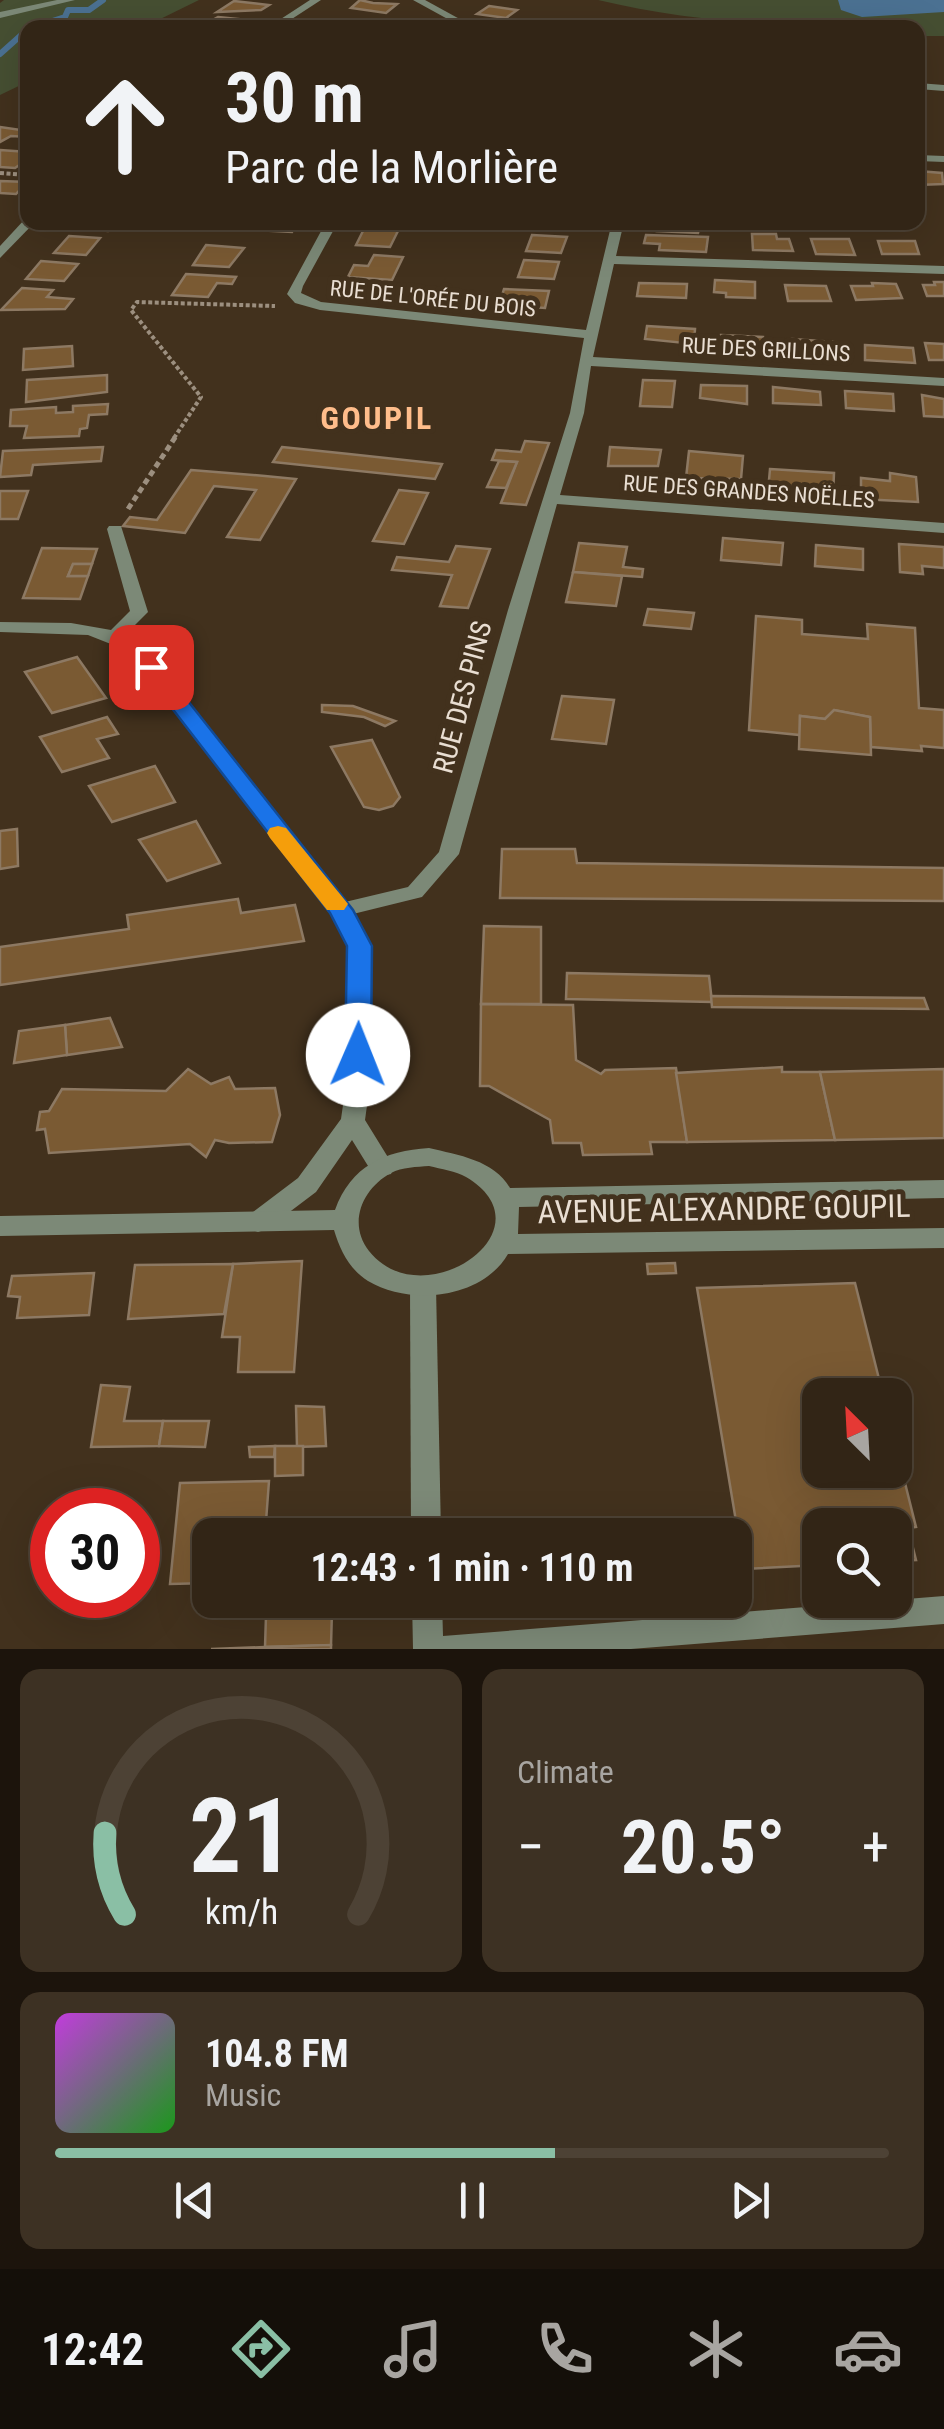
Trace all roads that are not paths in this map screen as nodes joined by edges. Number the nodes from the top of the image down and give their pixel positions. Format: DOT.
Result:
graph roads {
  1 [pos="70,0"];
  2 [pos="316,0"];
  3 [pos="418,0"];
  4 [pos="0,16"];
  5 [pos="285,20"];
  6 [pos="457,20"];
  7 [pos="22,230"];
  8 [pos="328,230"];
  9 [pos="616,230"];
  10 [pos="0,254"];
  11 [pos="610,260"];
  12 [pos="944,270"];
  13 [pos="592,335"];
  14 [pos="586,361"];
  15 [pos="944,382"];
  16 [pos="551,499"];
  17 [pos="944,528"];
  18 [pos="115,529"];
  19 [pos="0,627"];
  20 [pos="116,634"];
  21 [pos="340,910"];
  22 [pos="353,1122"];
  23 [pos="382,1167"];
  24 [pos="944,1189"];
  25 [pos="505,1198"];
  26 [pos="343,1220"];
  27 [pos="258,1222"];
  28 [pos="0,1226"];
  29 [pos="944,1238"];
  30 [pos="504,1244"];
  31 [pos="423,1286"];
  32 [pos="426,1518"];
  33 [pos="944,1610"];
  34 [pos="427,1618"];
  35 [pos="428,1649"];
  36 [pos="446,1649"];
  1 -- 4 [label="street"];
  2 -- 5 [label="street"];
  3 -- 6 [label="street"];
  7 -- 10 [label="street"];
  8 -- 13 [label="street, RUE DE L'ORÉE DU BOIS"];
  9 -- 11 [label="street, RUE DES PINS"];
  11 -- 12 [label="street"];
  11 -- 13 [label="street, RUE DES PINS"];
  13 -- 14 [label="street, RUE DES PINS"];
  14 -- 15 [label="street, RUE DES GRILLONS"];
  14 -- 16 [label="street, RUE DES PINS"];
  16 -- 17 [label="street, RUE DES GRANDES NOËLLES"];
  16 -- 21 [label="street, RUE DES PINS"];
  18 -- 20 [label="street"];
  19 -- 20 [label="street"];
  20 -- 21 [label="street"];
  21 -- 22 [label="street"];
  22 -- 23 [label="street"];
  22 -- 27 [label="street"];
  23 -- 25 [label="street"];
  23 -- 26 [label="street"];
  24 -- 25 [label="street, AVENUE ALEXANDRE GOUPIL"];
  25 -- 30 [label="street"];
  26 -- 27 [label="street"];
  26 -- 31 [label="street"];
  27 -- 28 [label="street"];
  29 -- 30 [label="street, AVENUE ALEXANDRE GOUPIL"];
  30 -- 31 [label="street"];
  31 -- 32 [label="street"];
  33 -- 36 [label="street"];
  34 -- 35 [label="street"];
}
